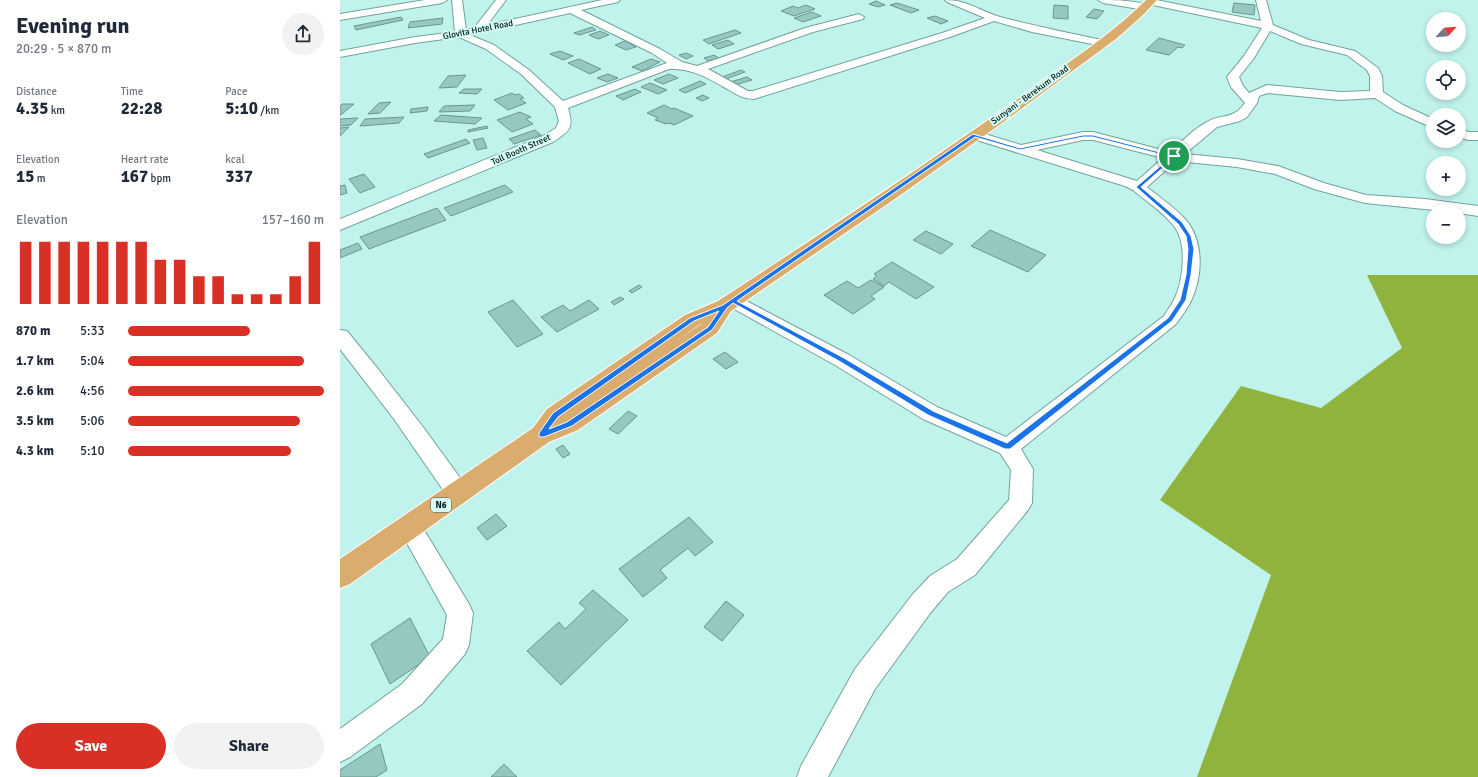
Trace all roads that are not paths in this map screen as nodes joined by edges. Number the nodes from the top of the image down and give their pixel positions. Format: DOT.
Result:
graph roads {
  1 [pos="442,0"];
  2 [pos="457,0"];
  3 [pos="501,0"];
  4 [pos="612,0"];
  5 [pos="950,0"];
  6 [pos="1103,0"];
  7 [pos="1261,0"];
  8 [pos="1150,3"];
  9 [pos="572,10"];
  10 [pos="340,17"];
  11 [pos="858,17"];
  12 [pos="994,18"];
  13 [pos="1268,27"];
  14 [pos="477,31"];
  15 [pos="461,34"];
  16 [pos="1102,43"];
  17 [pos="340,54"];
  18 [pos="677,64"];
  19 [pos="698,69"];
  20 [pos="1378,94"];
  21 [pos="1251,103"];
  22 [pos="561,106"];
  23 [pos="1426,121"];
  24 [pos="975,135"];
  25 [pos="1466,135"];
  26 [pos="1477,137"];
  27 [pos="1020,149"];
  28 [pos="1174,156"];
  29 [pos="1138,187"];
  30 [pos="1478,211"];
  31 [pos="340,225"];
  32 [pos="729,304"];
  33 [pos="340,336"];
  34 [pos="1008,447"];
  35 [pos="458,493"];
  36 [pos="410,527"];
  37 [pos="340,576"];
  38 [pos="340,747"];
  39 [pos="812,777"];
  1 -- 10 [label="street"];
  2 -- 15 [label="street"];
  3 -- 14 [label="street"];
  4 -- 9 [label="street, Glovita Hotel Road"];
  5 -- 12 [label="street"];
  6 -- 8 [label="street"];
  7 -- 13 [label="street"];
  8 -- 13 [label="street"];
  8 -- 16 [label="main road, Sunyani - Berekum Road / N6"];
  9 -- 14 [label="street, Glovita Hotel Road"];
  9 -- 18 [label="street"];
  11 -- 19 [label="street"];
  12 -- 16 [label="street"];
  12 -- 19 [label="street"];
  13 -- 20 [label="street"];
  13 -- 21 [label="street"];
  14 -- 15 [label="street, Glovita Hotel Road"];
  15 -- 17 [label="street, Glovita Hotel Road"];
  15 -- 22 [label="street"];
  16 -- 24 [label="main road, Sunyani - Berekum Road / N6"];
  18 -- 19 [label="street"];
  18 -- 22 [label="street"];
  20 -- 21 [label="street"];
  20 -- 23 [label="street"];
  21 -- 28 [label="street"];
  22 -- 31 [label="street, Toll Booth Street"];
  24 -- 27 [label="street"];
  24 -- 32 [label="main road, Sunyani - Berekum Road / N6"];
  25 -- 26 [label="street"];
  27 -- 28 [label="street"];
  27 -- 29 [label="street"];
  28 -- 29 [label="street"];
  28 -- 30 [label="street"];
  29 -- 34 [label="street"];
  32 -- 34 [label="street"];
  32 -- 35 [label="main road, Sunyani - Berekum Road / N6"];
  33 -- 35 [label="street"];
  34 -- 39 [label="street"];
  35 -- 36 [label="main road, Sunyani - Berekum Road / N6"];
  36 -- 37 [label="main road, Sunyani - Berekum Road / N6"];
  36 -- 38 [label="street"];
}
